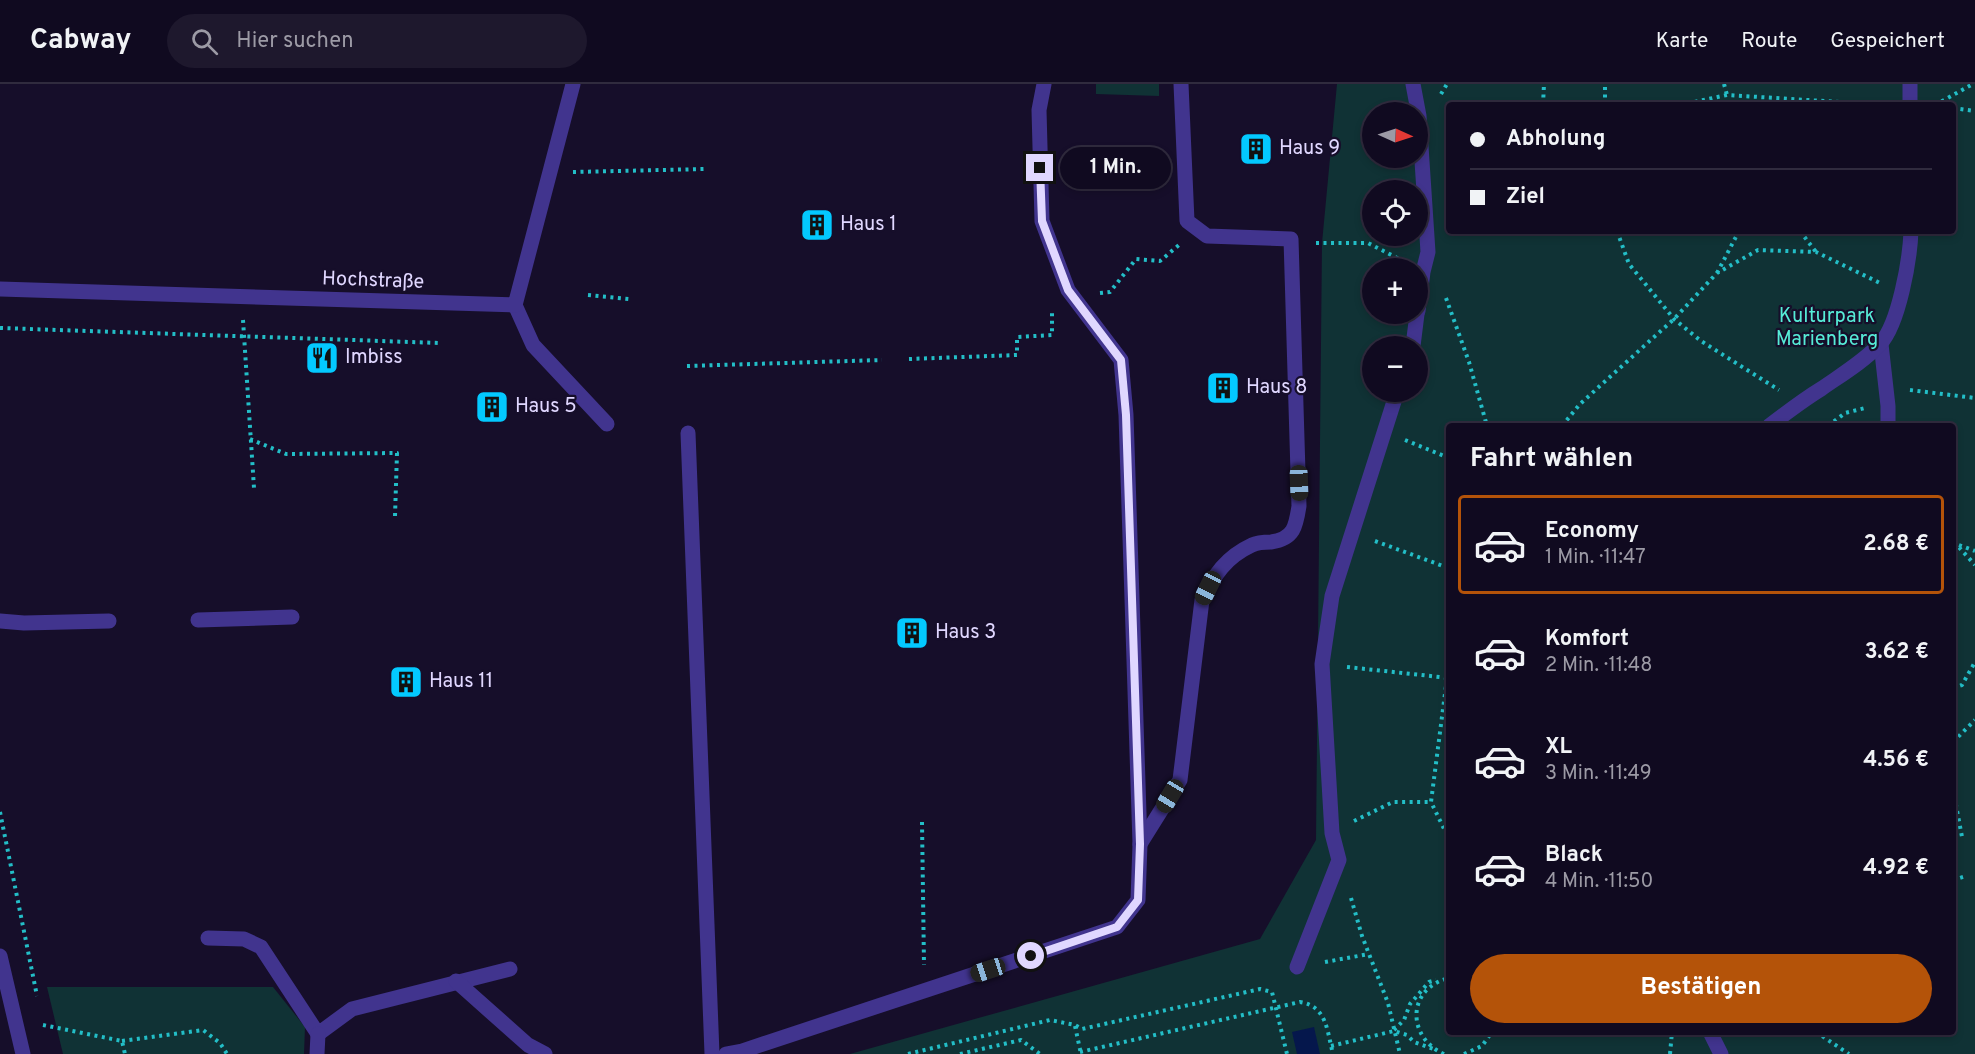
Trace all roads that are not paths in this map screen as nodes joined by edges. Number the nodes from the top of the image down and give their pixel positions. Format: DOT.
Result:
graph roads {
  1 [pos="573,84"];
  2 [pos="1044,84"];
  3 [pos="1181,84"];
  4 [pos="1413,84"];
  5 [pos="1910,84"];
  6 [pos="1910,102"];
  7 [pos="1911,234"];
  8 [pos="1426,258"];
  9 [pos="0,289"];
  10 [pos="515,305"];
  11 [pos="1881,344"];
  12 [pos="1394,402"];
  13 [pos="1773,423"];
  14 [pos="1888,423"];
  15 [pos="607,424"];
  16 [pos="688,434"];
  17 [pos="292,617"];
  18 [pos="198,620"];
  19 [pos="0,621"];
  20 [pos="110,621"];
  21 [pos="1140,844"];
  22 [pos="208,938"];
  23 [pos="0,956"];
  24 [pos="1297,967"];
  25 [pos="510,969"];
  26 [pos="456,981"];
  27 [pos="318,1034"];
  28 [pos="1712,1035"];
  29 [pos="23,1054"];
  30 [pos="316,1054"];
  31 [pos="545,1054"];
  32 [pos="712,1054"];
  33 [pos="726,1054"];
  34 [pos="1721,1054"];
  1 -- 10 [label="street"];
  2 -- 21 [label="street"];
  3 -- 21 [label="street"];
  4 -- 8 [label="street"];
  5 -- 6 [label="street"];
  7 -- 11 [label="street"];
  9 -- 10 [label="street, Hochstraße"];
  10 -- 15 [label="street"];
  11 -- 13 [label="street"];
  11 -- 14 [label="street"];
  12 -- 24 [label="street"];
  16 -- 32 [label="street"];
  17 -- 18 [label="street"];
  19 -- 20 [label="street"];
  21 -- 33 [label="street"];
  22 -- 27 [label="street"];
  23 -- 29 [label="street"];
  25 -- 26 [label="street"];
  26 -- 27 [label="street"];
  26 -- 31 [label="street"];
  27 -- 30 [label="street"];
  28 -- 34 [label="street"];
}
